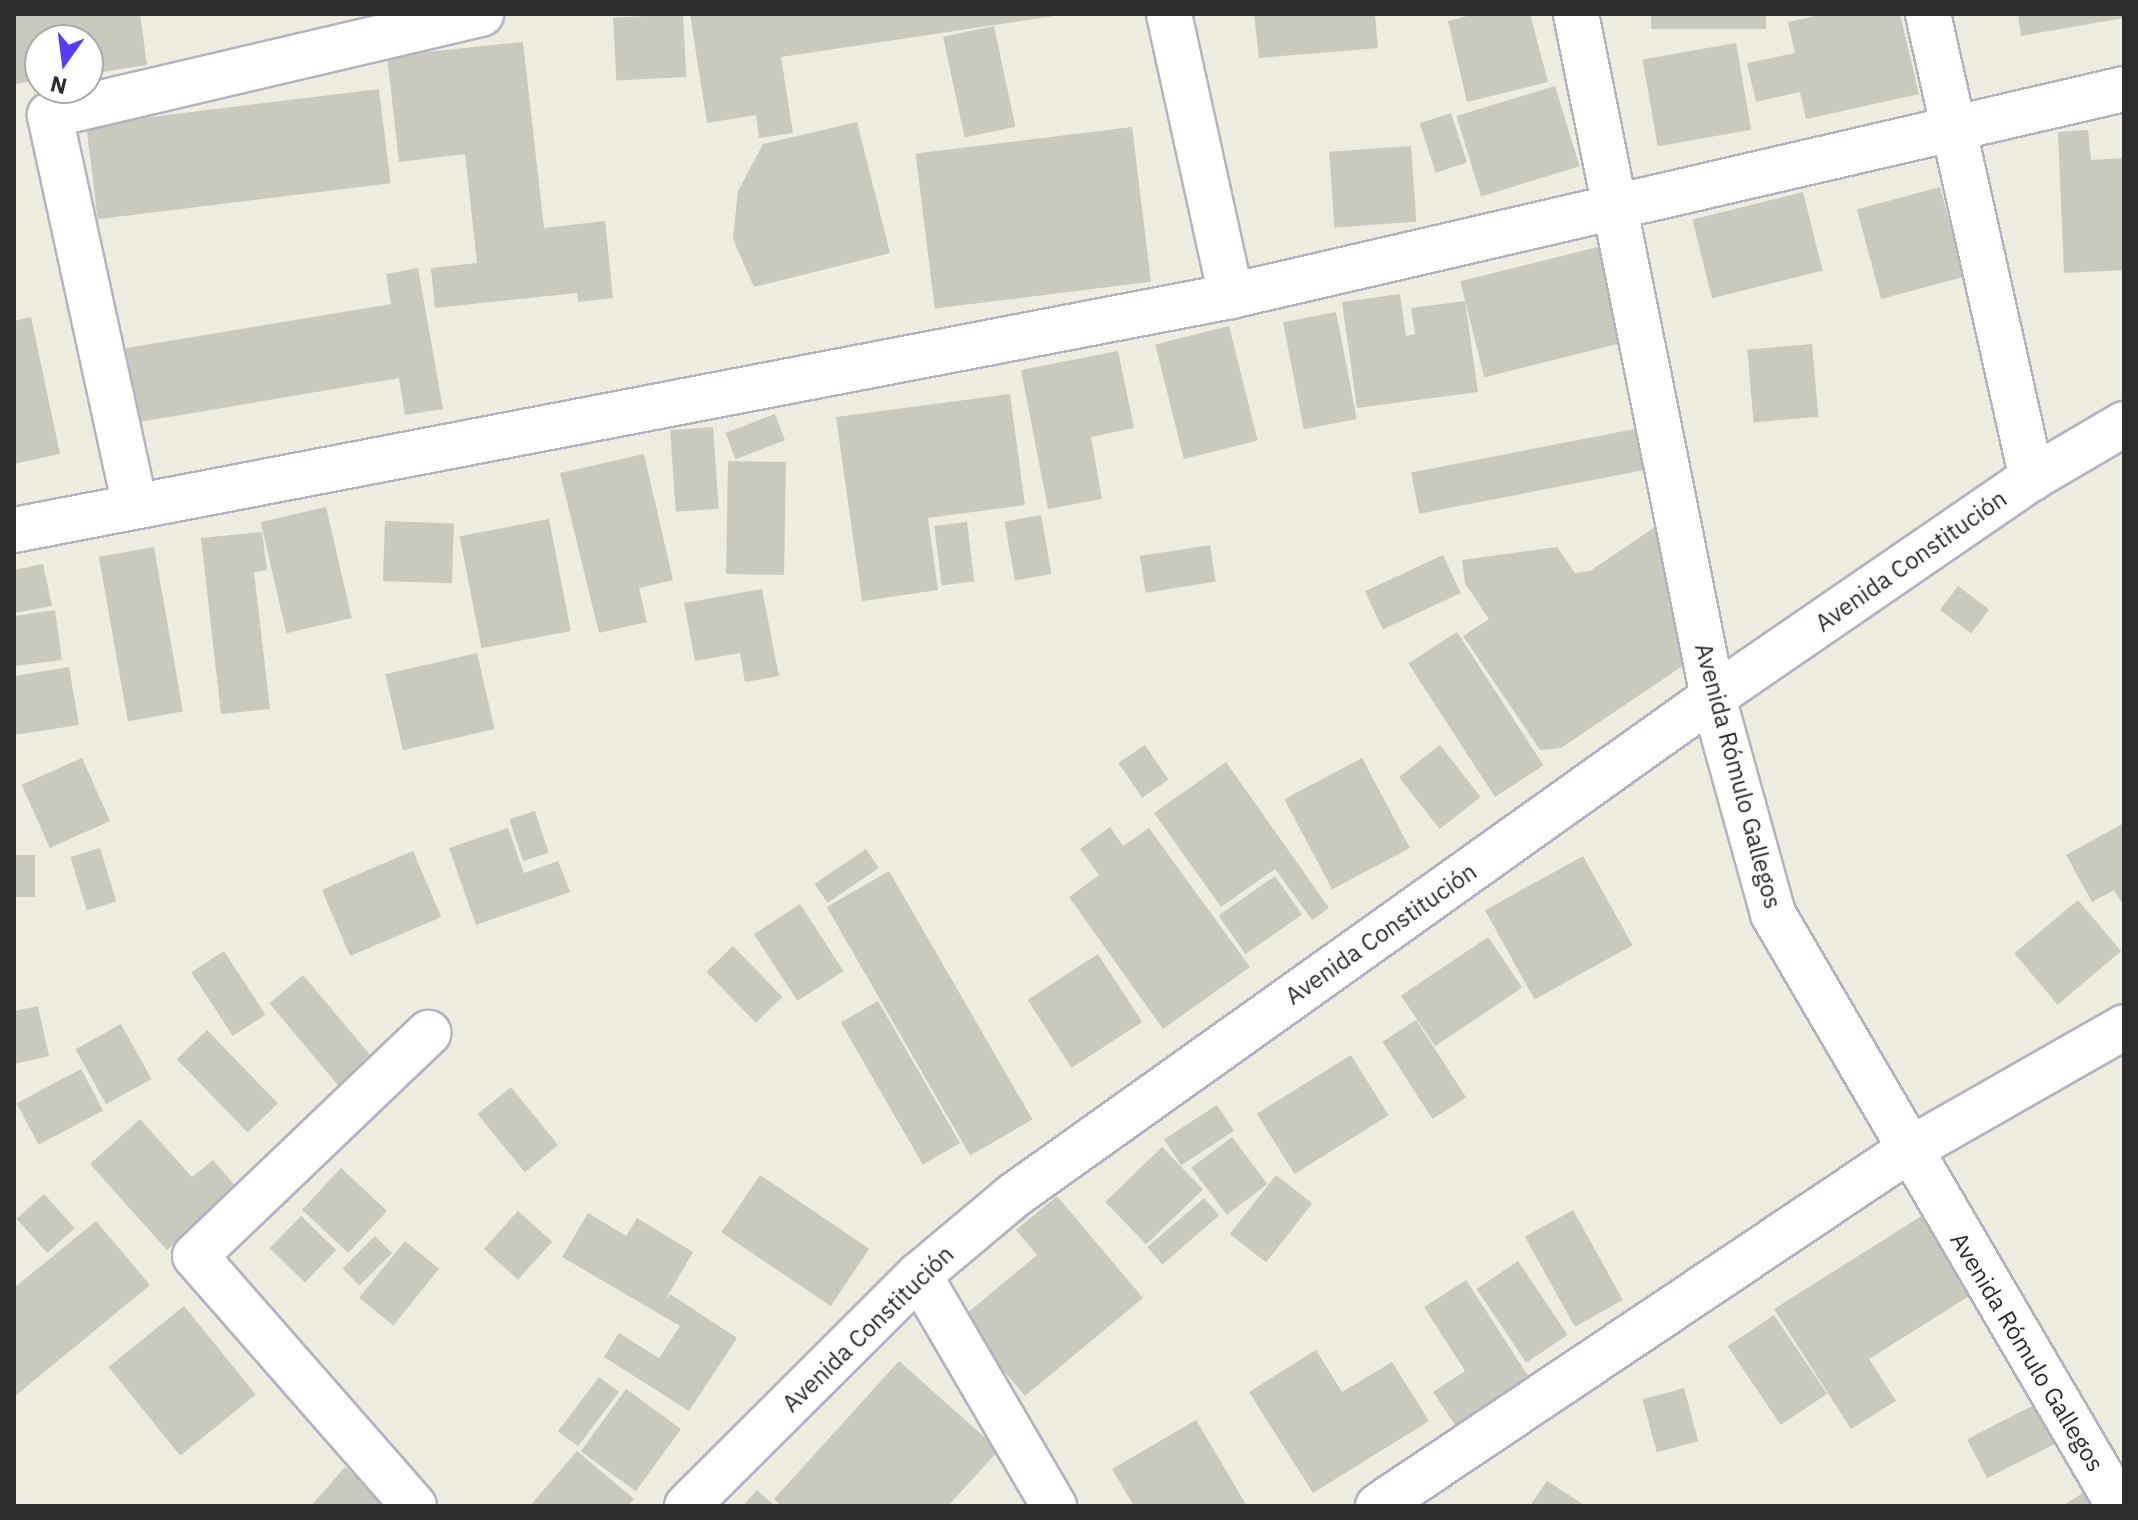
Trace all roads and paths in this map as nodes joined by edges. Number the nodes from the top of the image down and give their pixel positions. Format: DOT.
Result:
graph roads {
  1 [pos="481,14"];
  2 [pos="1169,14"];
  3 [pos="1576,14"];
  4 [pos="1928,14"];
  5 [pos="2124,89"];
  6 [pos="1951,125"];
  7 [pos="1614,209"];
  8 [pos="1231,296"];
  9 [pos="2124,424"];
  10 [pos="2032,478"];
  11 [pos="135,506"];
  12 [pos="14,530"];
  13 [pos="1713,697"];
  14 [pos="2124,1027"];
  15 [pos="428,1033"];
  16 [pos="1907,1151"];
  17 [pos="919,1275"];
  18 [pos="414,1506"];
  19 [pos="687,1506"];
  20 [pos="1054,1506"];
  21 [pos="1378,1506"];
  22 [pos="2119,1506"];
  1 -- 11 [label="street"];
  2 -- 8 [label="street"];
  3 -- 7 [label="street, Avenida Rómulo Gallegos"];
  4 -- 6 [label="street"];
  5 -- 6 [label="street"];
  6 -- 7 [label="street"];
  6 -- 10 [label="street"];
  7 -- 8 [label="street"];
  7 -- 13 [label="street, Avenida Rómulo Gallegos"];
  8 -- 11 [label="street"];
  9 -- 10 [label="street, Avenida Constitución"];
  10 -- 13 [label="street, Avenida Constitución"];
  11 -- 12 [label="street"];
  13 -- 16 [label="street, Avenida Rómulo Gallegos"];
  13 -- 17 [label="street, Avenida Constitución"];
  14 -- 16 [label="street"];
  15 -- 18 [label="street"];
  16 -- 21 [label="street"];
  16 -- 22 [label="street, Avenida Rómulo Gallegos"];
  17 -- 19 [label="street, Avenida Constitución"];
  17 -- 20 [label="street"];
}
